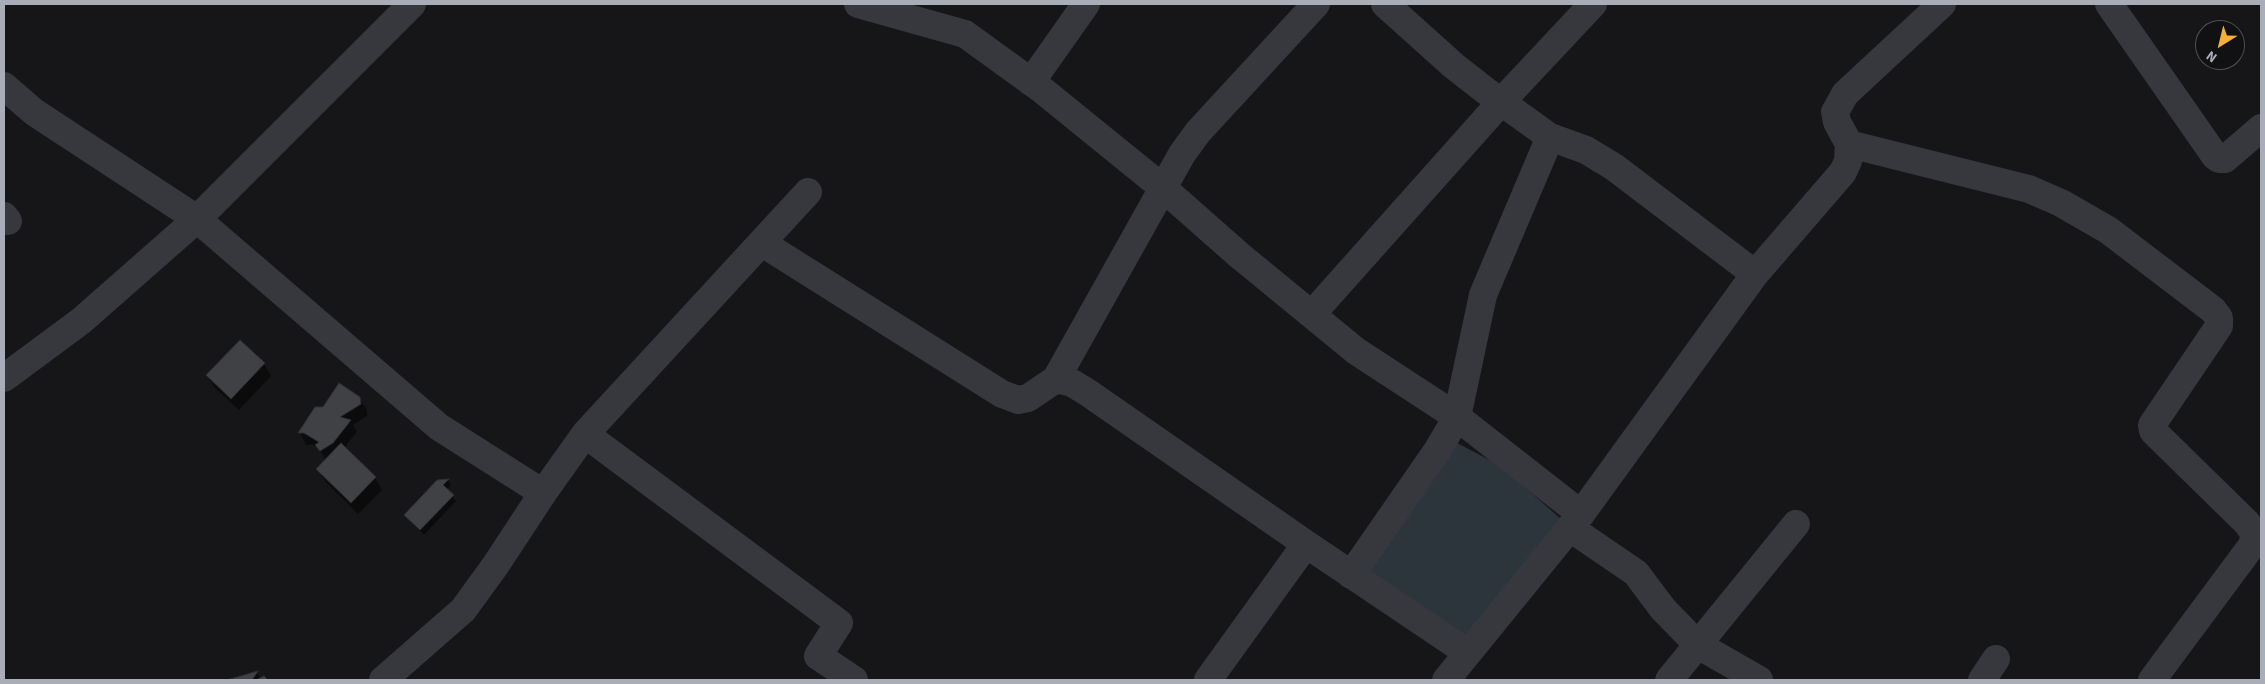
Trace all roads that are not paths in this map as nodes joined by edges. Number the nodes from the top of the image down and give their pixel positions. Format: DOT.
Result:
graph roads {
  1 [pos="412,4"];
  2 [pos="858,4"];
  3 [pos="1086,4"];
  4 [pos="1316,4"];
  5 [pos="1385,4"];
  6 [pos="1593,4"];
  7 [pos="1942,4"];
  8 [pos="2109,4"];
  9 [pos="1031,82"];
  10 [pos="4,86"];
  11 [pos="1501,102"];
  12 [pos="2261,128"];
  13 [pos="1550,137"];
  14 [pos="1850,144"];
  15 [pos="1163,188"];
  16 [pos="808,192"];
  17 [pos="197,219"];
  18 [pos="762,243"];
  19 [pos="1755,274"];
  20 [pos="1312,314"];
  21 [pos="4,378"];
  22 [pos="1056,379"];
  23 [pos="1457,418"];
  24 [pos="585,434"];
  25 [pos="543,492"];
  26 [pos="1575,521"];
  27 [pos="1796,524"];
  28 [pos="1306,544"];
  29 [pos="1351,575"];
  30 [pos="1698,645"];
  31 [pos="1468,653"];
  32 [pos="383,680"];
  33 [pos="854,680"];
  34 [pos="1208,680"];
  35 [pos="1446,680"];
  36 [pos="1670,680"];
  37 [pos="1759,680"];
  38 [pos="2152,680"];
  1 -- 17 [label="street"];
  2 -- 9 [label="street"];
  3 -- 9 [label="street"];
  4 -- 15 [label="street"];
  5 -- 11 [label="street"];
  6 -- 11 [label="street"];
  7 -- 14 [label="street"];
  8 -- 12 [label="street"];
  9 -- 15 [label="street"];
  10 -- 17 [label="street"];
  11 -- 13 [label="street"];
  11 -- 20 [label="street"];
  13 -- 19 [label="street"];
  13 -- 23 [label="street"];
  14 -- 19 [label="street"];
  14 -- 38 [label="street"];
  15 -- 20 [label="street"];
  15 -- 22 [label="street"];
  16 -- 18 [label="street"];
  17 -- 21 [label="street"];
  17 -- 25 [label="street"];
  18 -- 22 [label="street"];
  18 -- 24 [label="street"];
  19 -- 26 [label="street"];
  20 -- 23 [label="street"];
  22 -- 28 [label="street"];
  23 -- 26 [label="street"];
  23 -- 29 [label="street"];
  24 -- 25 [label="street"];
  24 -- 33 [label="street"];
  25 -- 32 [label="street"];
  26 -- 30 [label="street"];
  26 -- 31 [label="street"];
  27 -- 30 [label="street"];
  28 -- 29 [label="street"];
  28 -- 34 [label="street"];
  29 -- 31 [label="street"];
  30 -- 36 [label="street"];
  30 -- 37 [label="street"];
  31 -- 35 [label="street"];
}
